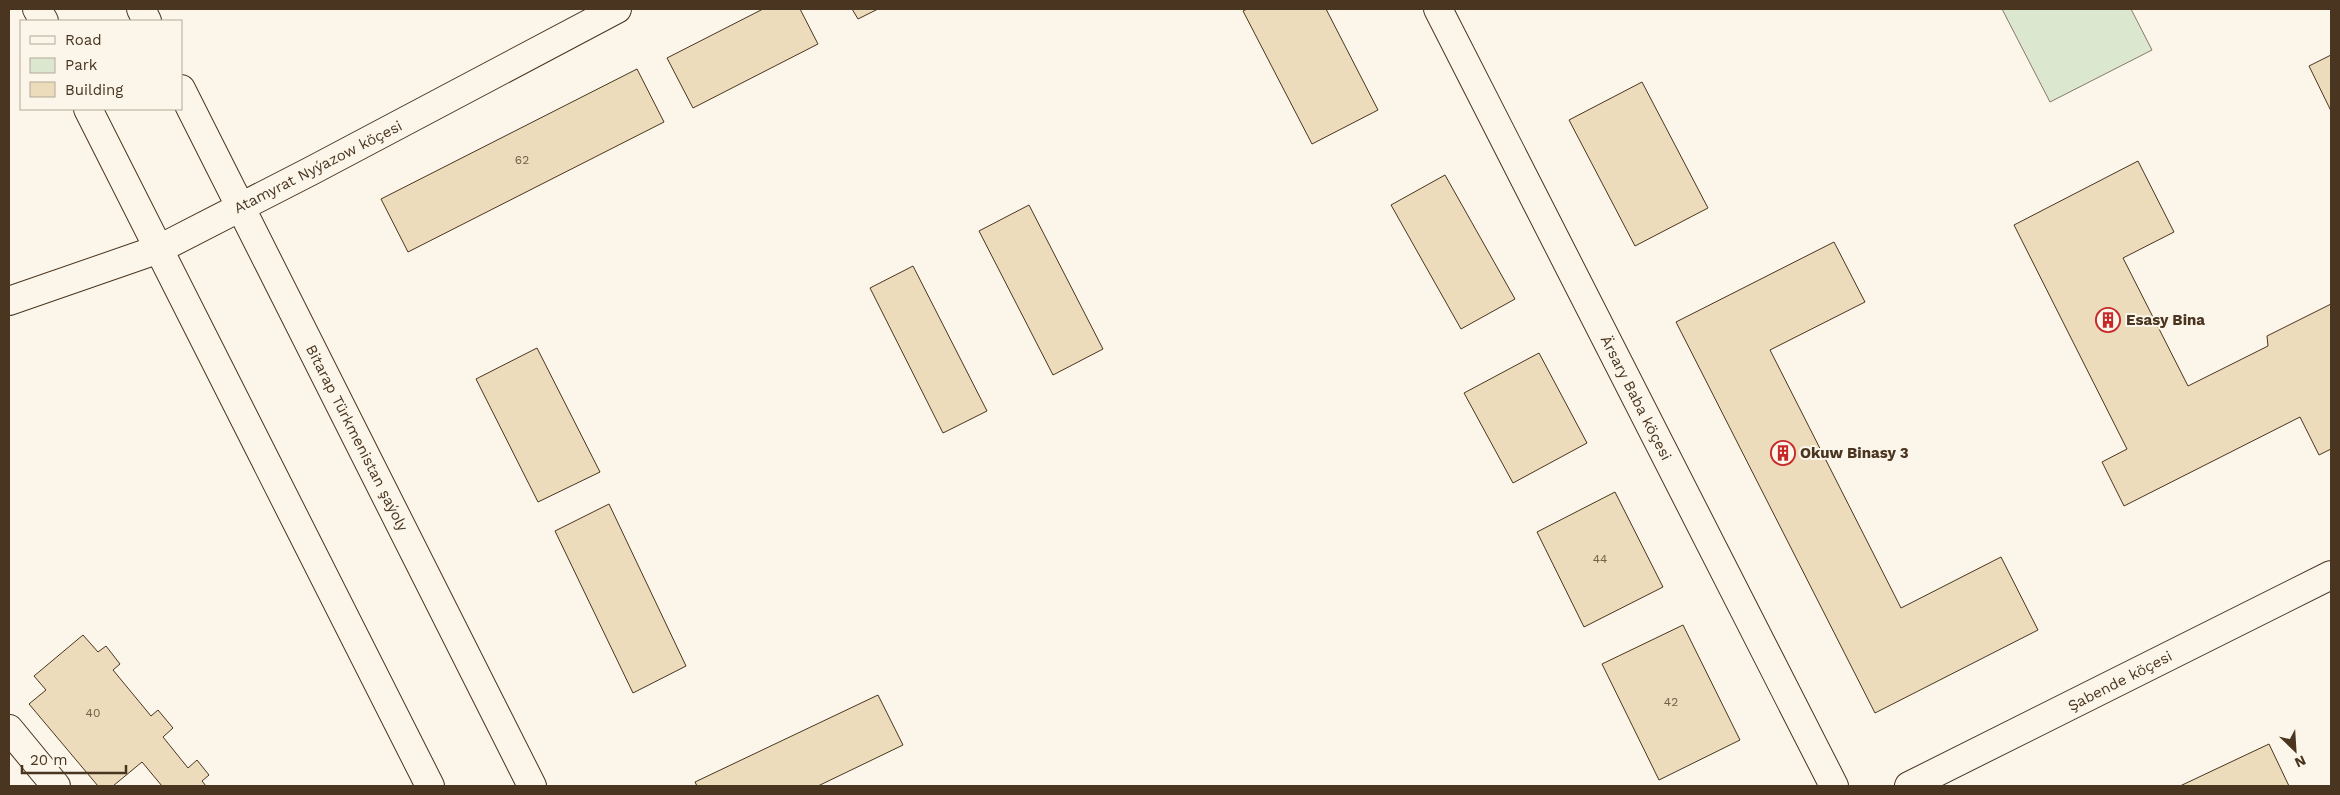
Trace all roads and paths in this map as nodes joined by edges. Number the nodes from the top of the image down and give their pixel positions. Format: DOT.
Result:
graph roads {
  1 [pos="37,9"];
  2 [pos="617,9"];
  3 [pos="1438,9"];
  4 [pos="43,20"];
  5 [pos="182,91"];
  6 [pos="89,110"];
  7 [pos="240,207"];
  8 [pos="159,249"];
  9 [pos="9,301"];
  10 [pos="2331,575"];
  11 [pos="9,729"];
  12 [pos="56,786"];
  13 [pos="430,786"];
  14 [pos="532,786"];
  15 [pos="1834,786"];
  16 [pos="1909,786"];
  1 -- 4 [label="street"];
  2 -- 7 [label="street, Atamyrat Nyýazow köçesi"];
  3 -- 15 [label="street, Ärsary Baba köçesi"];
  5 -- 7 [label="street, Bitarap Türkmenistan şaýoly"];
  6 -- 8 [label="street"];
  7 -- 8 [label="street, Atamyrat Nyýazow köçesi"];
  7 -- 14 [label="street, Bitarap Türkmenistan şaýoly"];
  8 -- 9 [label="street, Atamyrat Nyýazow köçesi"];
  8 -- 13 [label="street"];
  10 -- 16 [label="street, Şabende köçesi"];
  11 -- 12 [label="street"];
}
